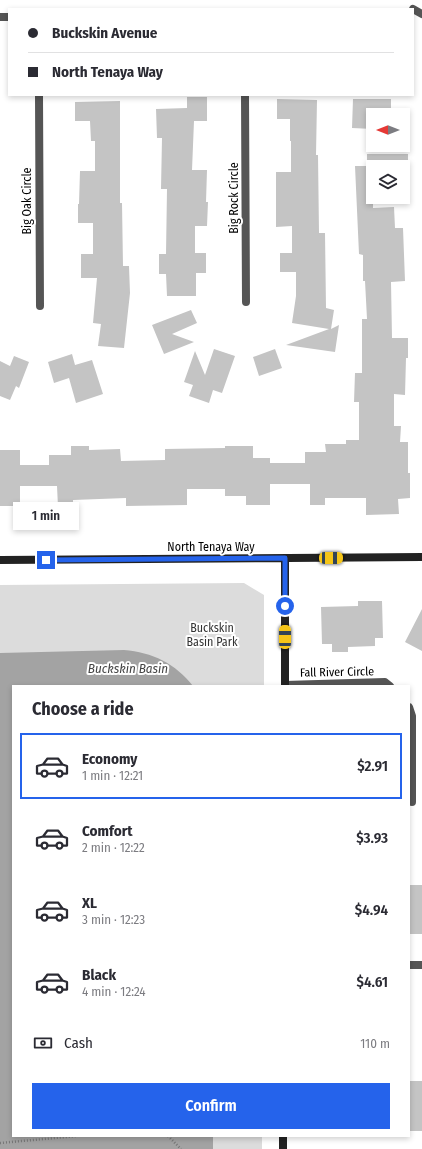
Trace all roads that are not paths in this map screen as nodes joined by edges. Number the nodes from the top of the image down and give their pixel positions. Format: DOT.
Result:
graph roads {
  1 [pos="39,96"];
  2 [pos="245,96"];
  3 [pos="246,302"];
  4 [pos="40,306"];
  5 [pos="422,557"];
  6 [pos="285,558"];
  7 [pos="0,560"];
  8 [pos="285,685"];
  9 [pos="389,685"];
  10 [pos="410,710"];
  11 [pos="412,802"];
  12 [pos="410,965"];
  13 [pos="422,965"];
  14 [pos="283,1137"];
  15 [pos="283,1149"];
  1 -- 4 [label="street, Big Oak Circle"];
  2 -- 3 [label="street, Big Rock Circle"];
  5 -- 6 [label="main road, North Tenaya Way"];
  6 -- 7 [label="main road, North Tenaya Way"];
  6 -- 8 [label="main road"];
  8 -- 9 [label="street, Fall River Circle"];
  10 -- 11 [label="street"];
  12 -- 13 [label="street"];
  14 -- 15 [label="main road"];
}
